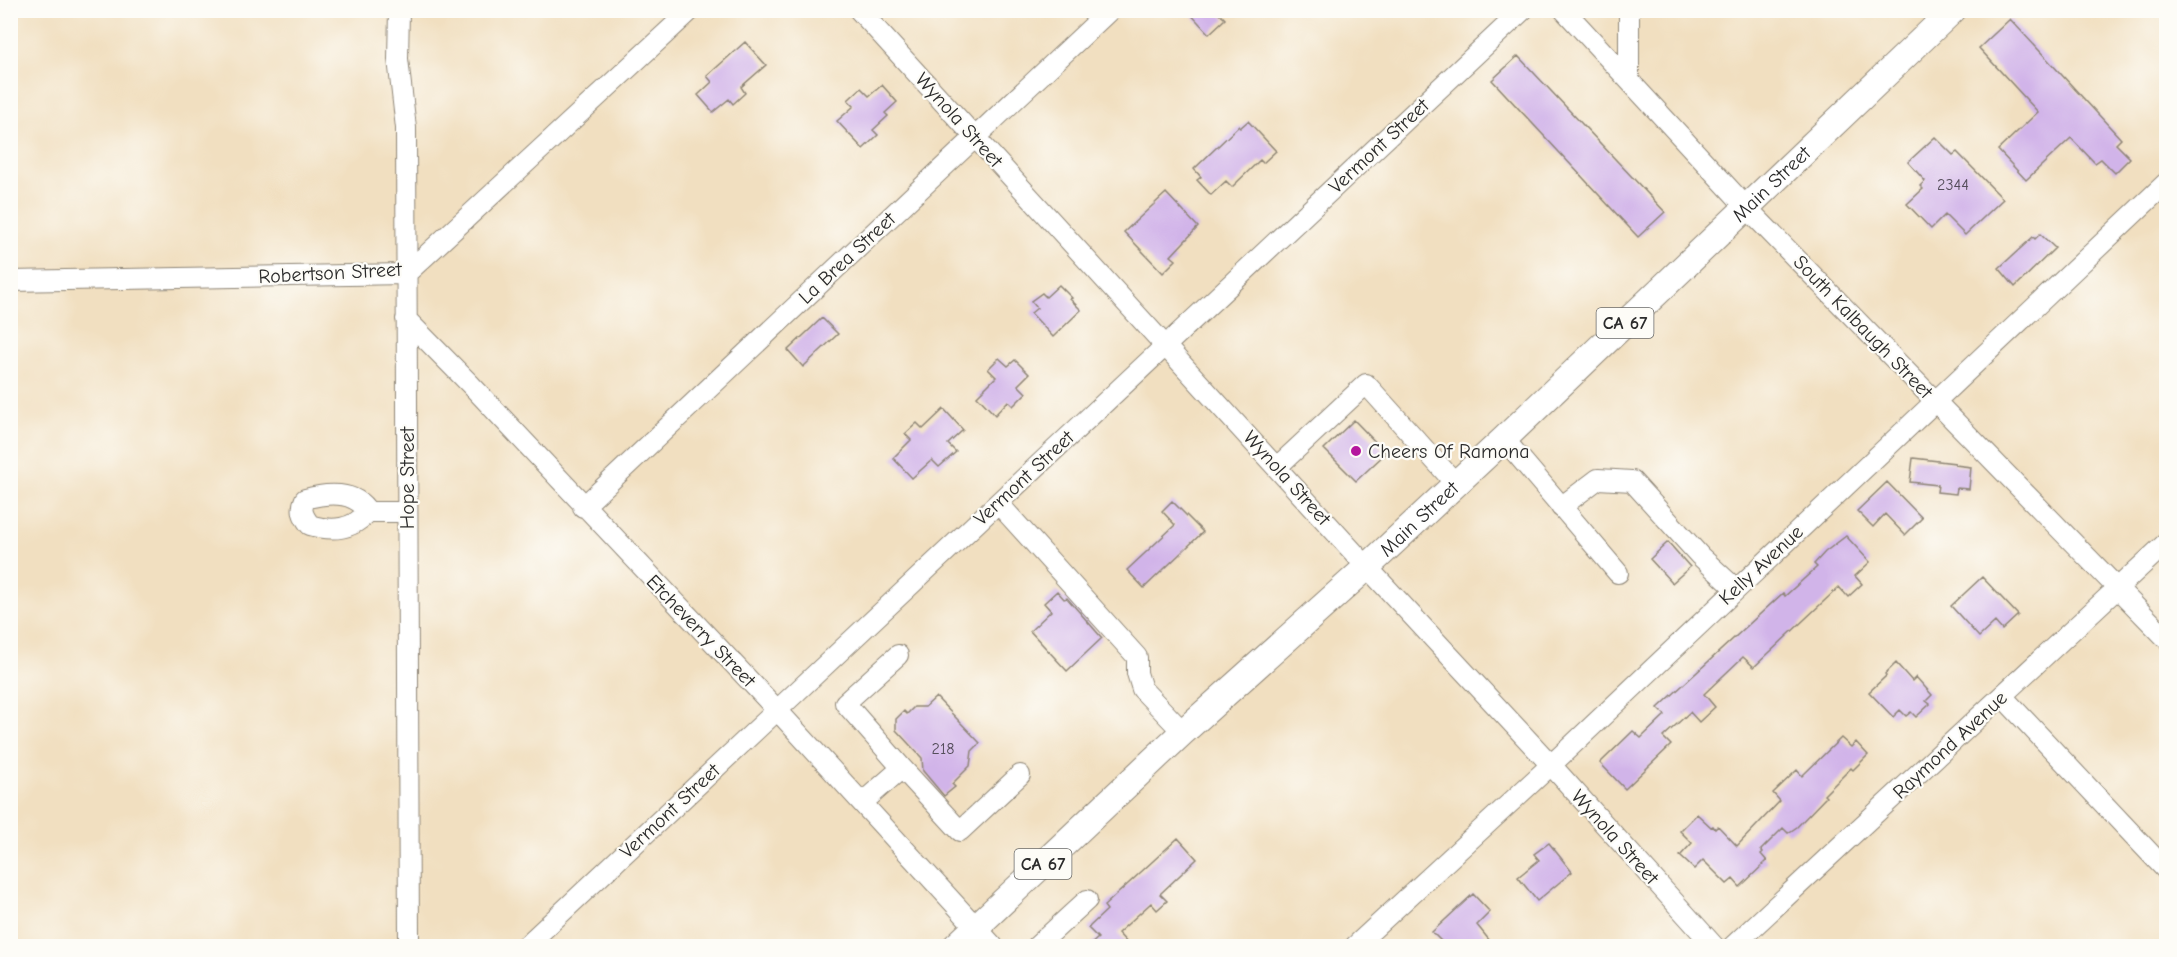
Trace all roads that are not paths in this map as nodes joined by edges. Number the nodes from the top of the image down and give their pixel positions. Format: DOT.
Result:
graph roads {
  1 [pos="399,10"];
  2 [pos="691,10"];
  3 [pos="859,10"];
  4 [pos="1110,10"];
  5 [pos="1523,10"];
  6 [pos="1564,10"];
  7 [pos="1953,10"];
  8 [pos="1627,13"];
  9 [pos="1629,80"];
  10 [pos="975,138"];
  11 [pos="2166,183"];
  12 [pos="1746,207"];
  13 [pos="406,274"];
  14 [pos="10,281"];
  15 [pos="406,319"];
  16 [pos="1167,345"];
  17 [pos="1935,401"];
  18 [pos="1504,439"];
  19 [pos="1277,467"];
  20 [pos="1456,484"];
  21 [pos="998,503"];
  22 [pos="584,507"];
  23 [pos="1561,507"];
  24 [pos="368,512"];
  25 [pos="407,512"];
  26 [pos="2166,543"];
  27 [pos="1367,567"];
  28 [pos="1618,573"];
  29 [pos="2118,588"];
  30 [pos="1736,589"];
  31 [pos="2166,638"];
  32 [pos="898,655"];
  33 [pos="2002,696"];
  34 [pos="777,710"];
  35 [pos="1182,732"];
  36 [pos="1551,765"];
  37 [pos="902,768"];
  38 [pos="1020,775"];
  39 [pos="862,803"];
  40 [pos="2166,870"];
  41 [pos="1087,900"];
  42 [pos="976,928"];
  43 [pos="409,946"];
  44 [pos="526,946"];
  45 [pos="956,946"];
  46 [pos="993,946"];
  47 [pos="1037,946"];
  48 [pos="1356,946"];
  49 [pos="1714,946"];
  50 [pos="1733,946"];
  1 -- 13 [label="street, Hope Street"];
  2 -- 13 [label="street, Robertson Street"];
  3 -- 10 [label="street, Wynola Street"];
  4 -- 10 [label="street, La Brea Street"];
  5 -- 16 [label="street, Vermont Street"];
  6 -- 9 [label="street, South Kalbaugh Street"];
  7 -- 12 [label="main road, Main Street / CA 67"];
  8 -- 9 [label="street"];
  9 -- 12 [label="street, South Kalbaugh Street"];
  10 -- 16 [label="street, Wynola Street"];
  10 -- 22 [label="street, La Brea Street"];
  11 -- 17 [label="street, Kelly Avenue"];
  12 -- 17 [label="street, South Kalbaugh Street"];
  12 -- 18 [label="main road, Main Street / CA 67"];
  13 -- 14 [label="street, Robertson Street"];
  13 -- 15 [label="street, Hope Street"];
  15 -- 22 [label="street, Etcheverry Street"];
  15 -- 25 [label="street, Hope Street"];
  16 -- 19 [label="street, Wynola Street"];
  16 -- 21 [label="street, Vermont Street"];
  17 -- 29 [label="street, South Kalbaugh Street"];
  17 -- 30 [label="street, Kelly Avenue"];
  18 -- 20 [label="main road, Main Street / CA 67"];
  18 -- 23 [label="street"];
  19 -- 20 [label="street"];
  19 -- 27 [label="street, Wynola Street"];
  20 -- 27 [label="main road, Main Street / CA 67"];
  21 -- 34 [label="street, Vermont Street"];
  21 -- 35 [label="street"];
  22 -- 34 [label="street, Etcheverry Street"];
  23 -- 28 [label="street"];
  23 -- 30 [label="street"];
  24 -- 25 [label="street"];
  25 -- 43 [label="street, Hope Street"];
  26 -- 29 [label="street, Raymond Avenue"];
  27 -- 35 [label="main road, Main Street / CA 67"];
  27 -- 36 [label="street, Wynola Street"];
  29 -- 31 [label="street, South Kalbaugh Street"];
  29 -- 33 [label="street, Raymond Avenue"];
  30 -- 36 [label="street, Kelly Avenue"];
  32 -- 37 [label="street"];
  33 -- 40 [label="street"];
  33 -- 50 [label="street, Raymond Avenue"];
  34 -- 39 [label="street, Etcheverry Street"];
  34 -- 44 [label="street, Vermont Street"];
  35 -- 42 [label="main road, Main Street / CA 67"];
  36 -- 48 [label="street, Kelly Avenue"];
  36 -- 49 [label="street, Wynola Street"];
  37 -- 38 [label="street"];
  37 -- 39 [label="street"];
  39 -- 42 [label="street, Etcheverry Street"];
  41 -- 47 [label="street"];
  42 -- 45 [label="main road, Main Street / CA 67"];
  42 -- 46 [label="street, Etcheverry Street"];
}
